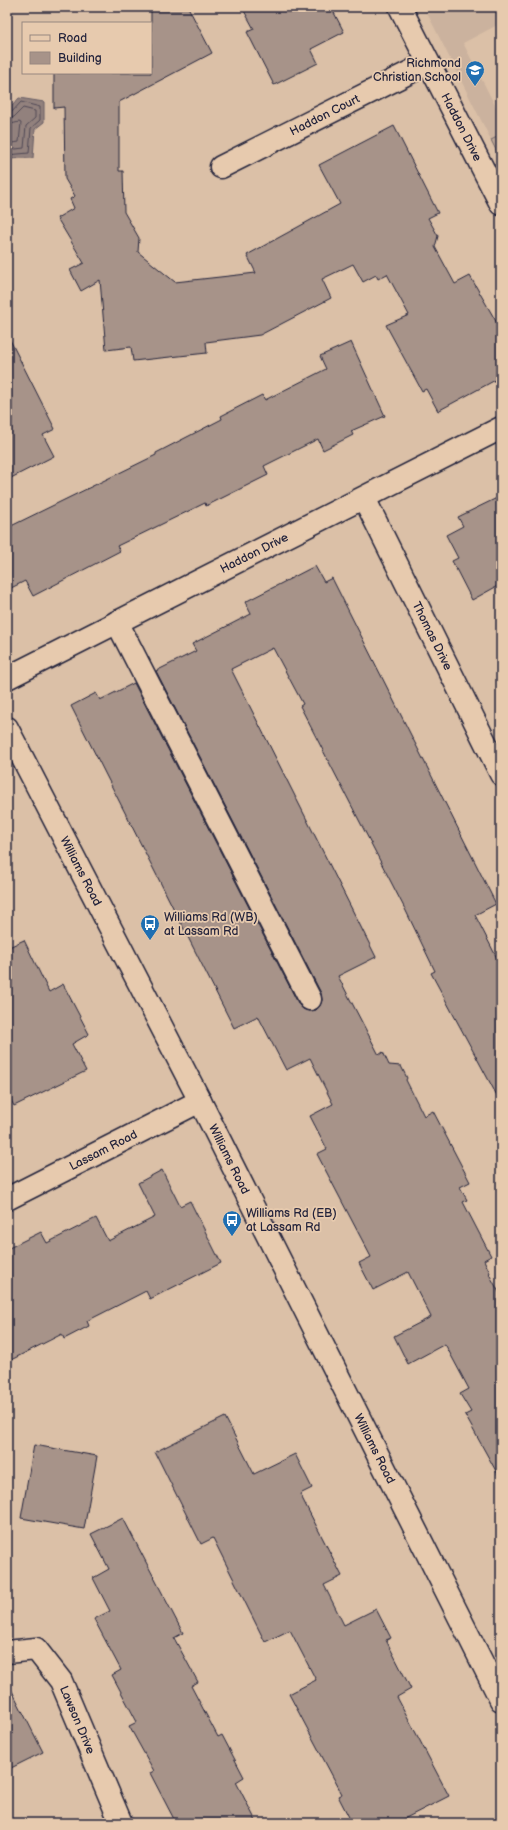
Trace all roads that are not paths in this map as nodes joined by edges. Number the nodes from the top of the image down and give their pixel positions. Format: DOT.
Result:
graph roads {
  1 [pos="400,7"];
  2 [pos="428,63"];
  3 [pos="221,167"];
  4 [pos="501,204"];
  5 [pos="501,428"];
  6 [pos="364,498"];
  7 [pos="117,622"];
  8 [pos="7,678"];
  9 [pos="7,728"];
  10 [pos="501,774"];
  11 [pos="310,999"];
  12 [pos="200,1101"];
  13 [pos="7,1200"];
  14 [pos="7,1652"];
  15 [pos="501,1700"];
  16 [pos="122,1823"];
  1 -- 2 [label="street, Haddon Drive"];
  2 -- 3 [label="street, Haddon Court"];
  2 -- 4 [label="street, Haddon Drive"];
  5 -- 6 [label="street, Haddon Drive"];
  6 -- 7 [label="street, Haddon Drive"];
  6 -- 10 [label="street, Thomas Drive"];
  7 -- 8 [label="street, Haddon Drive"];
  7 -- 11 [label="street"];
  9 -- 12 [label="street, Williams Road"];
  12 -- 13 [label="street, Lassam Road"];
  12 -- 15 [label="street, Williams Road"];
  14 -- 16 [label="street, Lawson Drive"];
}
